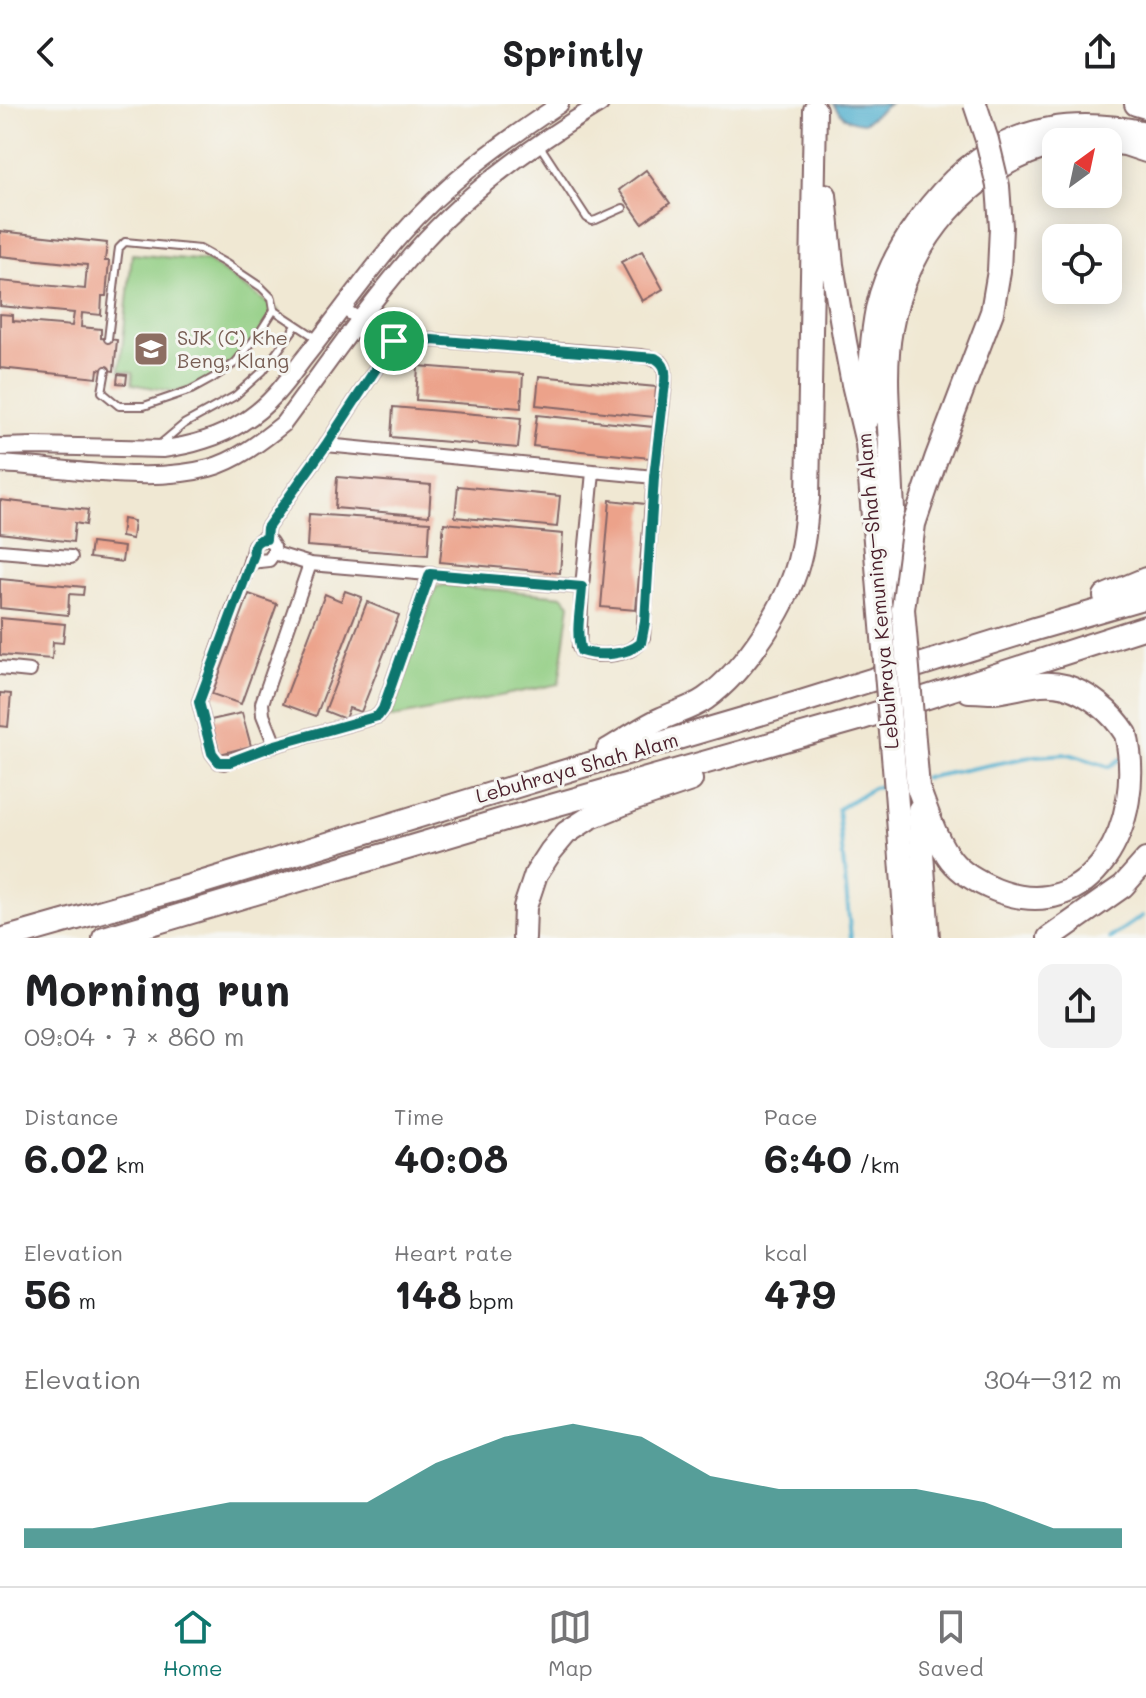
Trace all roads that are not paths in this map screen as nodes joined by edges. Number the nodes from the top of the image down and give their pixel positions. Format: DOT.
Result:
graph roads {
  1 [pos="560,104"];
  2 [pos="600,104"];
  3 [pos="975,104"];
  4 [pos="1136,104"];
  5 [pos="815,107"];
  6 [pos="1146,107"];
  7 [pos="1146,133"];
  8 [pos="1122,145"];
  9 [pos="1042,148"];
  10 [pos="542,149"];
  11 [pos="1146,151"];
  12 [pos="623,208"];
  13 [pos="822,265"];
  14 [pos="342,308"];
  15 [pos="274,310"];
  16 [pos="362,319"];
  17 [pos="296,326"];
  18 [pos="108,339"];
  19 [pos="319,340"];
  20 [pos="394,341"];
  21 [pos="106,370"];
  22 [pos="867,443"];
  23 [pos="326,445"];
  24 [pos="7,446"];
  25 [pos="153,449"];
  26 [pos="6,464"];
  27 [pos="593,472"];
  28 [pos="654,477"];
  29 [pos="266,539"];
  30 [pos="0,551"];
  31 [pos="274,553"];
  32 [pos="71,557"];
  33 [pos="250,562"];
  34 [pos="310,564"];
  35 [pos="430,574"];
  36 [pos="1146,579"];
  37 [pos="582,587"];
  38 [pos="1146,597"];
  39 [pos="903,609"];
  40 [pos="1146,627"];
  41 [pos="1035,629"];
  42 [pos="0,668"];
  43 [pos="30,671"];
  44 [pos="952,690"];
  45 [pos="275,745"];
  46 [pos="740,752"];
  47 [pos="579,767"];
  48 [pos="907,790"];
  49 [pos="1146,860"];
  50 [pos="906,935"];
  51 [pos="7,938"];
  52 [pos="104,938"];
  53 [pos="524,938"];
  54 [pos="928,938"];
  55 [pos="1049,938"];
  1 -- 14 [label="street"];
  2 -- 10 [label="street"];
  3 -- 39 [label="highway, Lebuhraya Kemuning–Shah Alam, bridge"];
  4 -- 6 [label="highway"];
  5 -- 13 [label="highway"];
  7 -- 22 [label="highway"];
  8 -- 11 [label="highway"];
  9 -- 39 [label="highway"];
  10 -- 12 [label="lane"];
  10 -- 16 [label="street"];
  13 -- 22 [label="highway, Lebuhraya Kemuning–Shah Alam"];
  13 -- 47 [label="highway"];
  14 -- 16 [label="street"];
  14 -- 19 [label="street"];
  15 -- 17 [label="lane"];
  15 -- 18 [label="lane"];
  15 -- 21 [label="lane"];
  16 -- 20 [label="street"];
  16 -- 26 [label="street"];
  17 -- 19 [label="lane"];
  17 -- 25 [label="lane"];
  19 -- 25 [label="street"];
  20 -- 23 [label="street"];
  20 -- 28 [label="street"];
  22 -- 48 [label="highway, Lebuhraya Kemuning–Shah Alam, bridge"];
  23 -- 27 [label="street"];
  23 -- 29 [label="street"];
  24 -- 25 [label="street"];
  24 -- 26 [label="street"];
  27 -- 28 [label="street"];
  27 -- 37 [label="street"];
  28 -- 37 [label="street"];
  29 -- 31 [label="street"];
  29 -- 33 [label="street"];
  30 -- 32 [label="street"];
  31 -- 33 [label="street"];
  31 -- 34 [label="street"];
  33 -- 45 [label="street"];
  34 -- 35 [label="street"];
  34 -- 45 [label="street"];
  35 -- 37 [label="street"];
  35 -- 45 [label="street"];
  36 -- 41 [label="highway"];
  38 -- 41 [label="highway, Lebuhraya Shah Alam"];
  39 -- 48 [label="highway, Lebuhraya Kemuning–Shah Alam, bridge"];
  40 -- 44 [label="highway, Lebuhraya Shah Alam"];
  41 -- 47 [label="highway, Lebuhraya Shah Alam"];
  42 -- 43 [label="street"];
  44 -- 46 [label="highway, Lebuhraya Shah Alam"];
  44 -- 48 [label="highway"];
  46 -- 52 [label="highway, Lebuhraya Shah Alam"];
  46 -- 53 [label="highway"];
  47 -- 51 [label="highway, Lebuhraya Shah Alam"];
  48 -- 50 [label="highway, Lebuhraya Kemuning–Shah Alam"];
  48 -- 54 [label="highway, Lebuhraya Kemuning–Shah Alam"];
  49 -- 55 [label="highway"];
}
